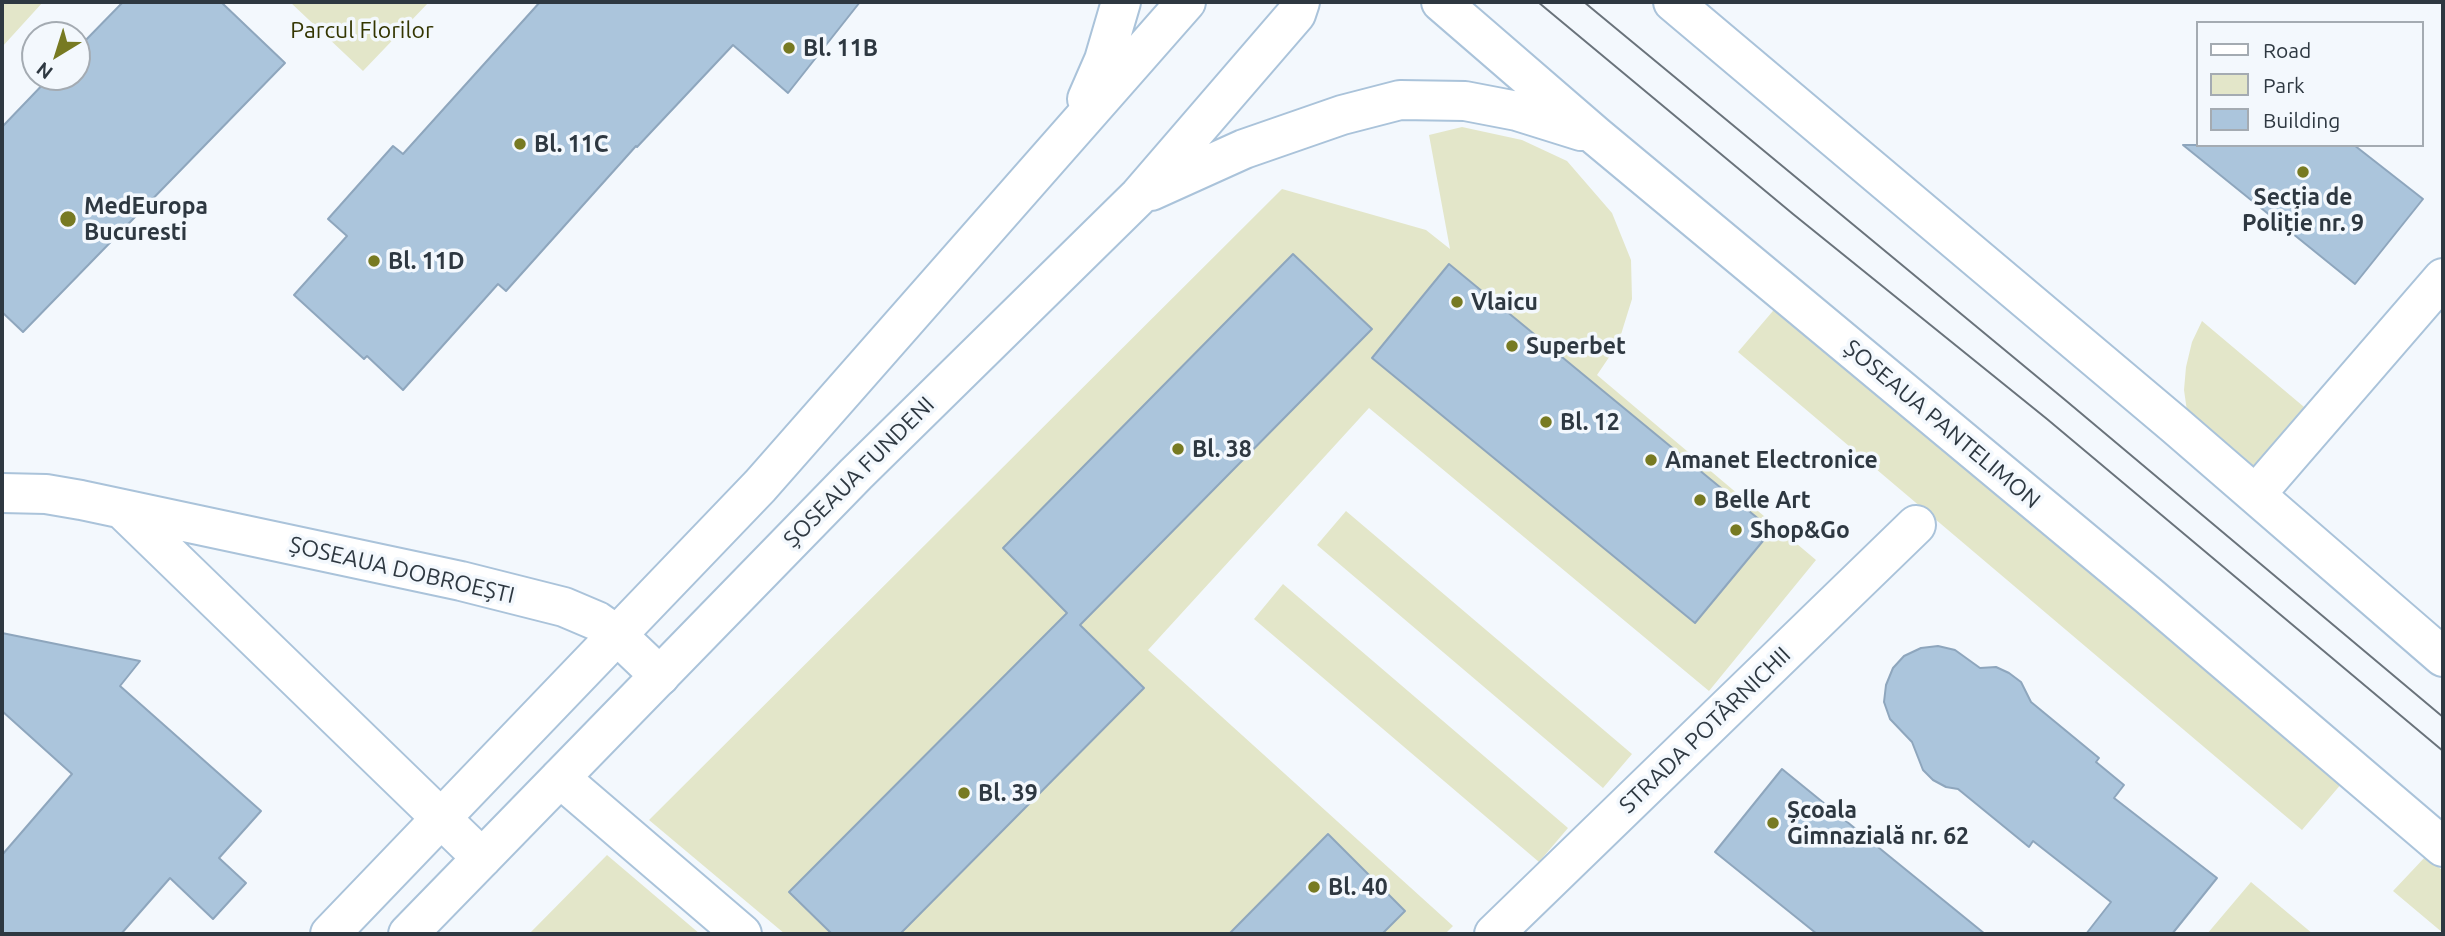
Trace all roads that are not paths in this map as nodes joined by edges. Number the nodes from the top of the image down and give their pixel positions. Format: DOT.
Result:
graph roads {
  1 [pos="1121,2"];
  2 [pos="1186,2"];
  3 [pos="1300,2"];
  4 [pos="1441,2"];
  5 [pos="1673,2"];
  6 [pos="1073,128"];
  7 [pos="1596,136"];
  8 [pos="1139,196"];
  9 [pos="2443,278"];
  10 [pos="2,493"];
  11 [pos="2256,494"];
  12 [pos="122,509"];
  13 [pos="1916,525"];
  14 [pos="617,635"];
  15 [pos="2443,657"];
  16 [pos="660,676"];
  17 [pos="560,778"];
  18 [pos="440,818"];
  19 [pos="2443,847"];
  20 [pos="482,858"];
  21 [pos="330,934"];
  22 [pos="408,934"];
  23 [pos="742,934"];
  24 [pos="1494,934"];
  1 -- 6 [label="main road"];
  2 -- 6 [label="main road"];
  3 -- 8 [label="main road, ȘOSEAUA FUNDENI"];
  4 -- 7 [label="main road, ȘOSEAUA PANTELIMON"];
  5 -- 11 [label="main road"];
  6 -- 14 [label="main road"];
  7 -- 8 [label="main road"];
  7 -- 19 [label="main road, ȘOSEAUA PANTELIMON"];
  8 -- 16 [label="main road, ȘOSEAUA FUNDENI"];
  9 -- 11 [label="main road"];
  10 -- 12 [label="main road, ȘOSEAUA DOBROEȘTI"];
  11 -- 15 [label="main road"];
  12 -- 14 [label="main road, ȘOSEAUA DOBROEȘTI"];
  12 -- 18 [label="main road"];
  13 -- 24 [label="main road, STRADA POTÂRNICHII"];
  14 -- 16 [label="main road, ȘOSEAUA DOBROEȘTI"];
  14 -- 18 [label="main road"];
  16 -- 17 [label="main road, ȘOSEAUA FUNDENI"];
  17 -- 20 [label="main road, ȘOSEAUA FUNDENI"];
  17 -- 23 [label="main road"];
  18 -- 20 [label="main road"];
  18 -- 21 [label="main road"];
  20 -- 22 [label="main road, ȘOSEAUA FUNDENI"];
}
